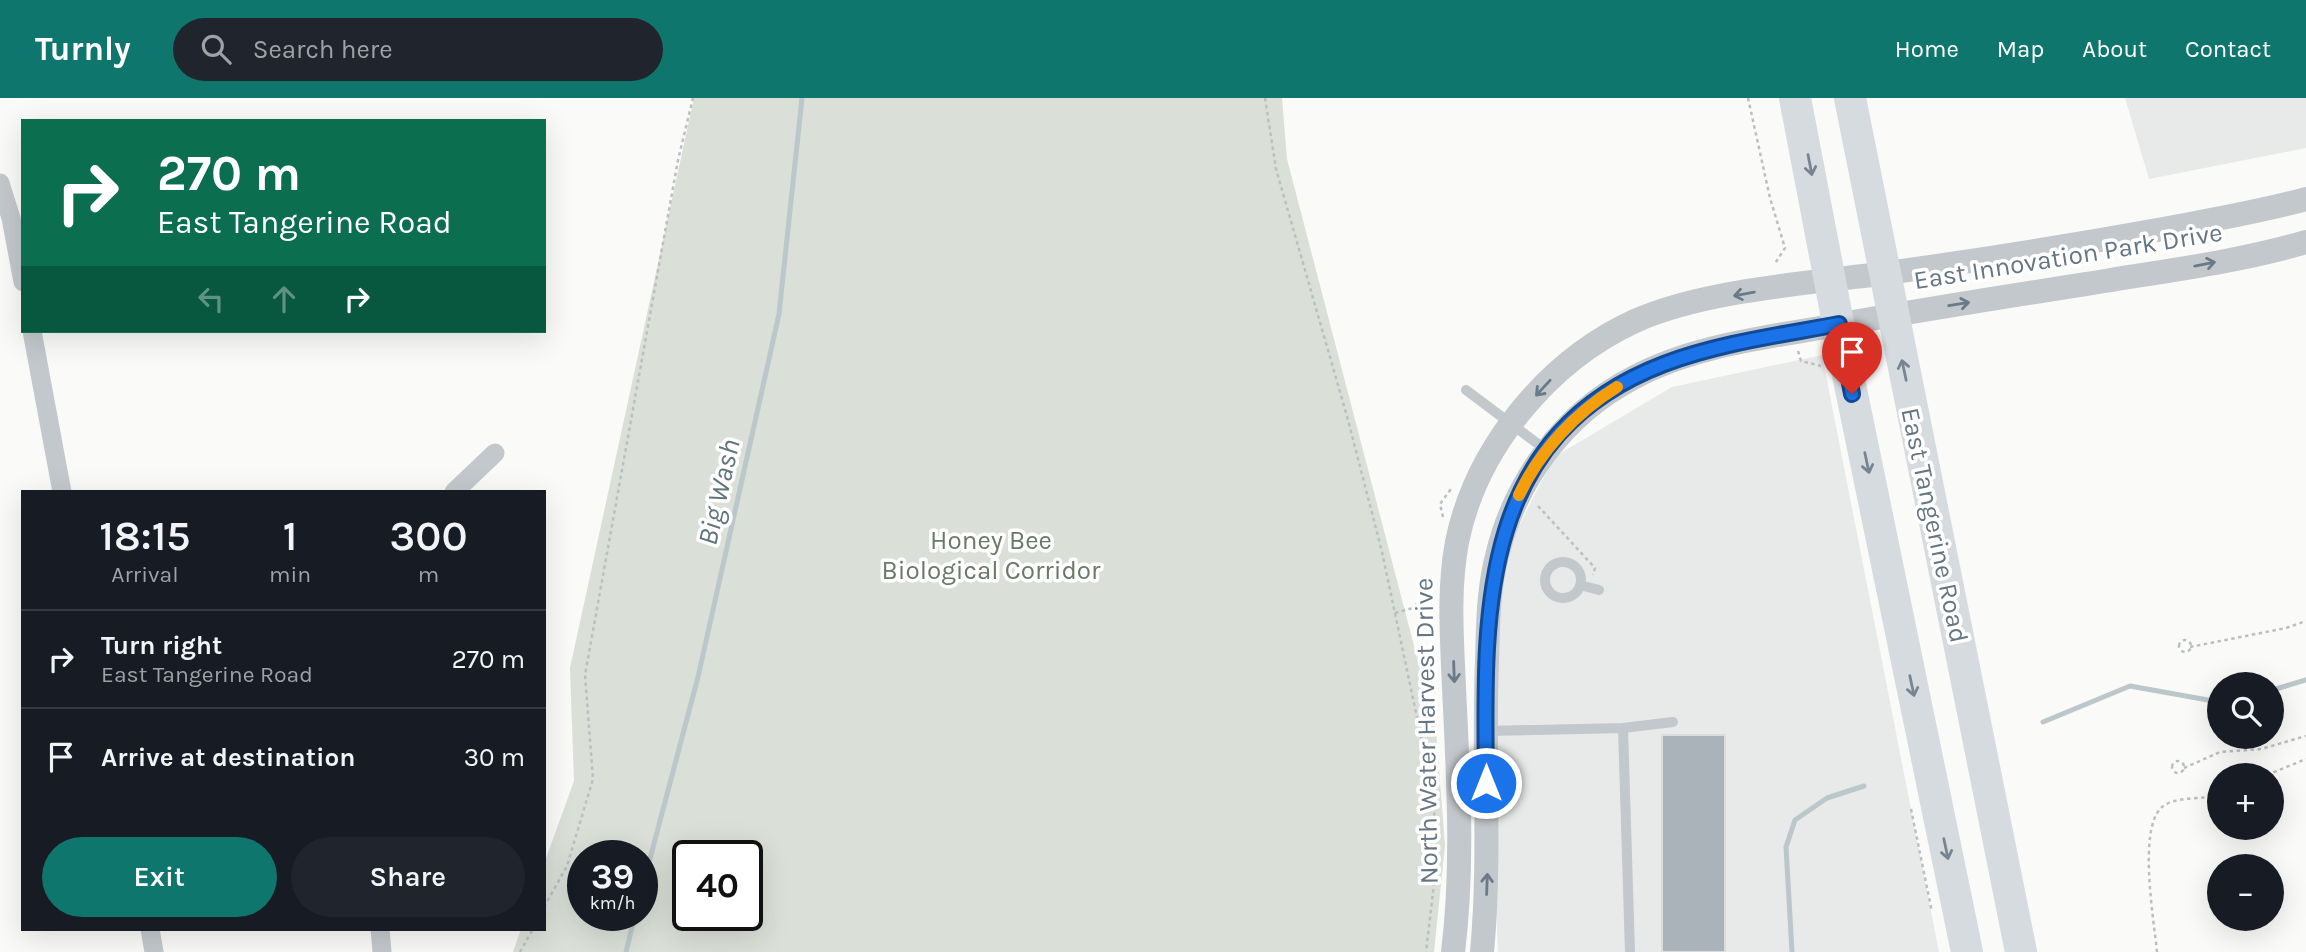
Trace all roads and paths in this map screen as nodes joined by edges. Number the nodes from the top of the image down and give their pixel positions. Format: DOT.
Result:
graph roads {
  1 [pos="693,98"];
  2 [pos="1265,98"];
  3 [pos="1748,98"];
  4 [pos="1796,98"];
  5 [pos="1850,98"];
  6 [pos="0,183"];
  7 [pos="2306,199"];
  8 [pos="17,217"];
  9 [pos="2306,242"];
  10 [pos="21,260"];
  11 [pos="1773,270"];
  12 [pos="1883,273"];
  13 [pos="1832,279"];
  14 [pos="1892,315"];
  15 [pos="1839,324"];
  16 [pos="32,333"];
  17 [pos="1799,356"];
  18 [pos="1824,368"];
  19 [pos="1466,390"];
  20 [pos="1513,422"];
  21 [pos="1546,450"];
  22 [pos="495,453"];
  23 [pos="1522,488"];
  24 [pos="62,490"];
  25 [pos="456,490"];
  26 [pos="1590,587"];
  27 [pos="2306,621"];
  28 [pos="2190,647"];
  29 [pos="1673,722"];
  30 [pos="1623,728"];
  31 [pos="1485,731"];
  32 [pos="2306,736"];
  33 [pos="2306,759"];
  34 [pos="2183,768"];
  35 [pos="2284,768"];
  36 [pos="2207,797"];
  37 [pos="1910,803"];
  38 [pos="546,903"];
  39 [pos="1935,923"];
  40 [pos="150,931"];
  41 [pos="380,931"];
  42 [pos="532,931"];
  43 [pos="155,952"];
  44 [pos="382,952"];
  45 [pos="520,952"];
  46 [pos="1426,952"];
  47 [pos="1453,952"];
  48 [pos="1482,952"];
  49 [pos="1630,952"];
  50 [pos="1967,952"];
  51 [pos="2021,952"];
  52 [pos="2157,952"];
  1 -- 38 [label="path"];
  2 -- 46 [label="path"];
  3 -- 11 [label="path"];
  4 -- 13 [label="main road, East Tangerine Road, one-way"];
  5 -- 12 [label="main road, East Tangerine Road"];
  6 -- 8 [label="street"];
  7 -- 12 [label="street, East Innovation Park Drive"];
  8 -- 10 [label="street"];
  14 -- 9 [label="street, East Innovation Park Drive, one-way"];
  12 -- 13 [label="street, East Innovation Park Drive"];
  12 -- 14 [label="main road, East Tangerine Road"];
  13 -- 15 [label="main road, East Tangerine Road"];
  13 -- 20 [label="street, North Water Harvest Drive, one-way"];
  14 -- 15 [label="street, East Innovation Park Drive"];
  51 -- 14 [label="main road, East Tangerine Road, one-way"];
  15 -- 21 [label="street"];
  15 -- 50 [label="main road, East Tangerine Road, one-way"];
  16 -- 24 [label="street"];
  17 -- 18 [label="path"];
  19 -- 20 [label="lane"];
  20 -- 21 [label="lane"];
  20 -- 47 [label="street, North Water Harvest Drive, one-way"];
  21 -- 23 [label="street"];
  22 -- 25 [label="street"];
  23 -- 26 [label="path"];
  23 -- 31 [label="street"];
  27 -- 28 [label="path"];
  29 -- 30 [label="lane"];
  30 -- 31 [label="lane"];
  30 -- 49 [label="lane"];
  48 -- 31 [label="street, one-way"];
  32 -- 34 [label="path"];
  33 -- 35 [label="path"];
  36 -- 52 [label="path"];
  37 -- 39 [label="path"];
  40 -- 43 [label="street"];
  41 -- 44 [label="street"];
  42 -- 45 [label="path"];
}
